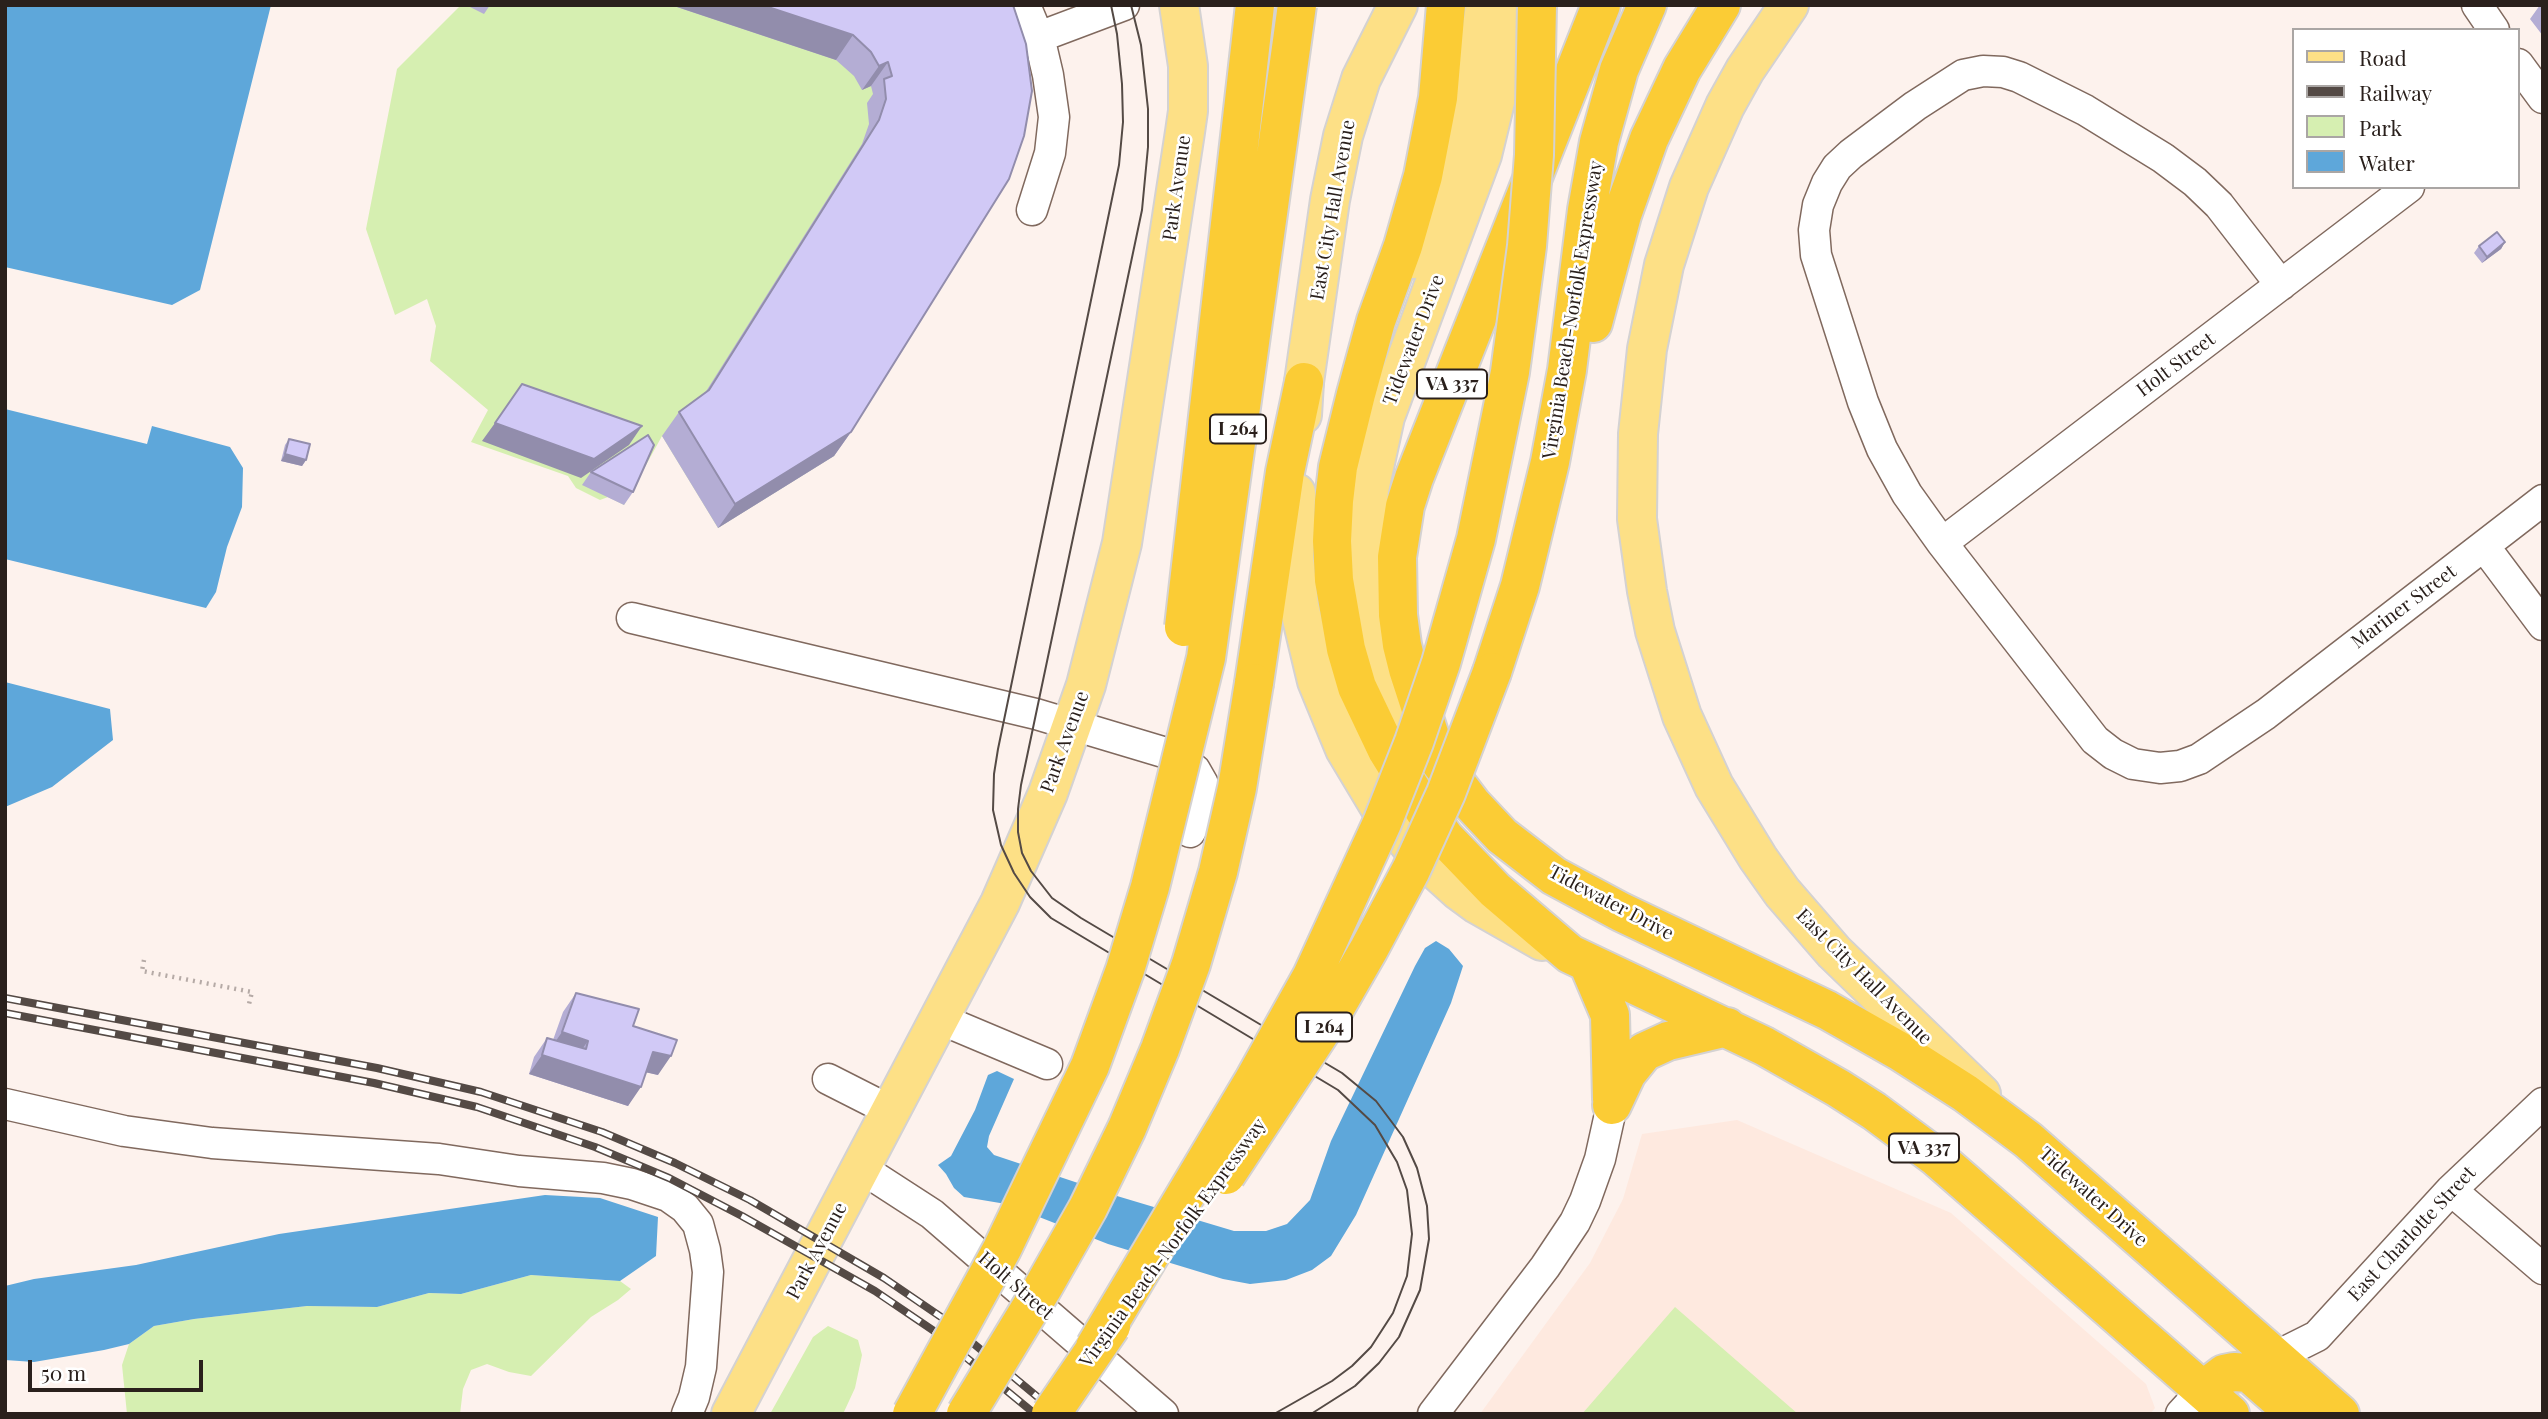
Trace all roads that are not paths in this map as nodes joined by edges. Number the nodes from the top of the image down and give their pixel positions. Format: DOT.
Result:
graph roads {
  1 [pos="1024,5"];
  2 [pos="1125,5"];
  3 [pos="1179,5"];
  4 [pos="1255,5"];
  5 [pos="1297,5"];
  6 [pos="1398,5"];
  7 [pos="1446,5"];
  8 [pos="1485,5"];
  9 [pos="1510,5"];
  10 [pos="1537,5"];
  11 [pos="1647,5"];
  12 [pos="1721,5"];
  13 [pos="1789,5"];
  14 [pos="2477,5"];
  15 [pos="1598,14"];
  16 [pos="2493,28"];
  17 [pos="1039,37"];
  18 [pos="2520,68"];
  19 [pos="2535,94"];
  20 [pos="2406,189"];
  21 [pos="1032,210"];
  22 [pos="2281,285"];
  23 [pos="1393,328"];
  24 [pos="1304,382"];
  25 [pos="1550,463"];
  26 [pos="2543,500"];
  27 [pos="1942,543"];
  28 [pos="2484,546"];
  29 [pos="632,618"];
  30 [pos="2543,625"];
  31 [pos="1073,724"];
  32 [pos="1437,758"];
  33 [pos="1175,840"];
  34 [pos="1579,958"];
  35 [pos="940,1019"];
  36 [pos="1727,1027"];
  37 [pos="1047,1064"];
  38 [pos="828,1079"];
  39 [pos="2543,1103"];
  40 [pos="5,1104"];
  41 [pos="1612,1105"];
  42 [pos="891,1111"];
  43 [pos="2028,1140"];
  44 [pos="860,1168"];
  45 [pos="2451,1190"];
  46 [pos="2543,1269"];
  47 [pos="1095,1347"];
  48 [pos="2275,1357"];
  49 [pos="2205,1406"];
  50 [pos="687,1414"];
  51 [pos="731,1414"];
  52 [pos="912,1414"];
  53 [pos="966,1414"];
  54 [pos="1051,1414"];
  55 [pos="1163,1414"];
  56 [pos="1433,1414"];
  57 [pos="2296,1414"];
  58 [pos="2340,1414"];
  1 -- 17 [label="street"];
  2 -- 17 [label="street"];
  3 -- 31 [label="main road, Park Avenue"];
  4 -- 33 [label="highway, bridge"];
  5 -- 33 [label="highway, I 264, bridge"];
  6 -- 24 [label="main road, East City Hall Avenue"];
  7 -- 23 [label="highway, VA 337"];
  8 -- 23 [label="main road, Tidewater Drive"];
  9 -- 23 [label="main road, Tidewater Drive"];
  10 -- 47 [label="highway, bridge"];
  11 -- 25 [label="highway, Virginia Beach-Norfolk Expressway / I 264"];
  12 -- 25 [label="highway"];
  13 -- 43 [label="main road, East City Hall Avenue"];
  14 -- 16 [label="street"];
  15 -- 32 [label="highway, VA 337"];
  17 -- 21 [label="street"];
  18 -- 19 [label="street"];
  20 -- 22 [label="street, Holt Street"];
  22 -- 27 [label="street, Holt Street"];
  22 -- 27 [label="street, Mariner Street"];
  23 -- 32 [label="main road, Tidewater Drive"];
  23 -- 34 [label="highway, Tidewater Drive / VA 337"];
  24 -- 34 [label="main road, East City Hall Avenue"];
  24 -- 53 [label="highway, bridge"];
  25 -- 47 [label="highway, Virginia Beach-Norfolk Expressway / I 264, bridge"];
  26 -- 28 [label="street, Mariner Street"];
  27 -- 28 [label="street, Mariner Street"];
  28 -- 30 [label="street"];
  29 -- 31 [label="street"];
  31 -- 33 [label="street"];
  31 -- 35 [label="main road, Park Avenue"];
  32 -- 43 [label="highway, Tidewater Drive / VA 337"];
  33 -- 52 [label="highway, I 264, bridge"];
  34 -- 36 [label="highway, Tidewater Drive / VA 337"];
  34 -- 41 [label="highway"];
  35 -- 37 [label="street"];
  35 -- 42 [label="main road, Park Avenue"];
  36 -- 41 [label="highway"];
  36 -- 49 [label="highway, Tidewater Drive / VA 337"];
  38 -- 42 [label="street"];
  39 -- 45 [label="street, East Charlotte Street"];
  40 -- 50 [label="street"];
  41 -- 56 [label="street"];
  42 -- 44 [label="main road, Park Avenue"];
  43 -- 48 [label="highway, Tidewater Drive / VA 337"];
  44 -- 51 [label="main road, Park Avenue"];
  44 -- 55 [label="street, Holt Street"];
  45 -- 46 [label="street"];
  45 -- 48 [label="street, East Charlotte Street"];
  47 -- 54 [label="highway, Virginia Beach-Norfolk Expressway / I 264, bridge"];
  48 -- 58 [label="highway, Tidewater Drive / VA 337"];
  49 -- 57 [label="highway"];
}
